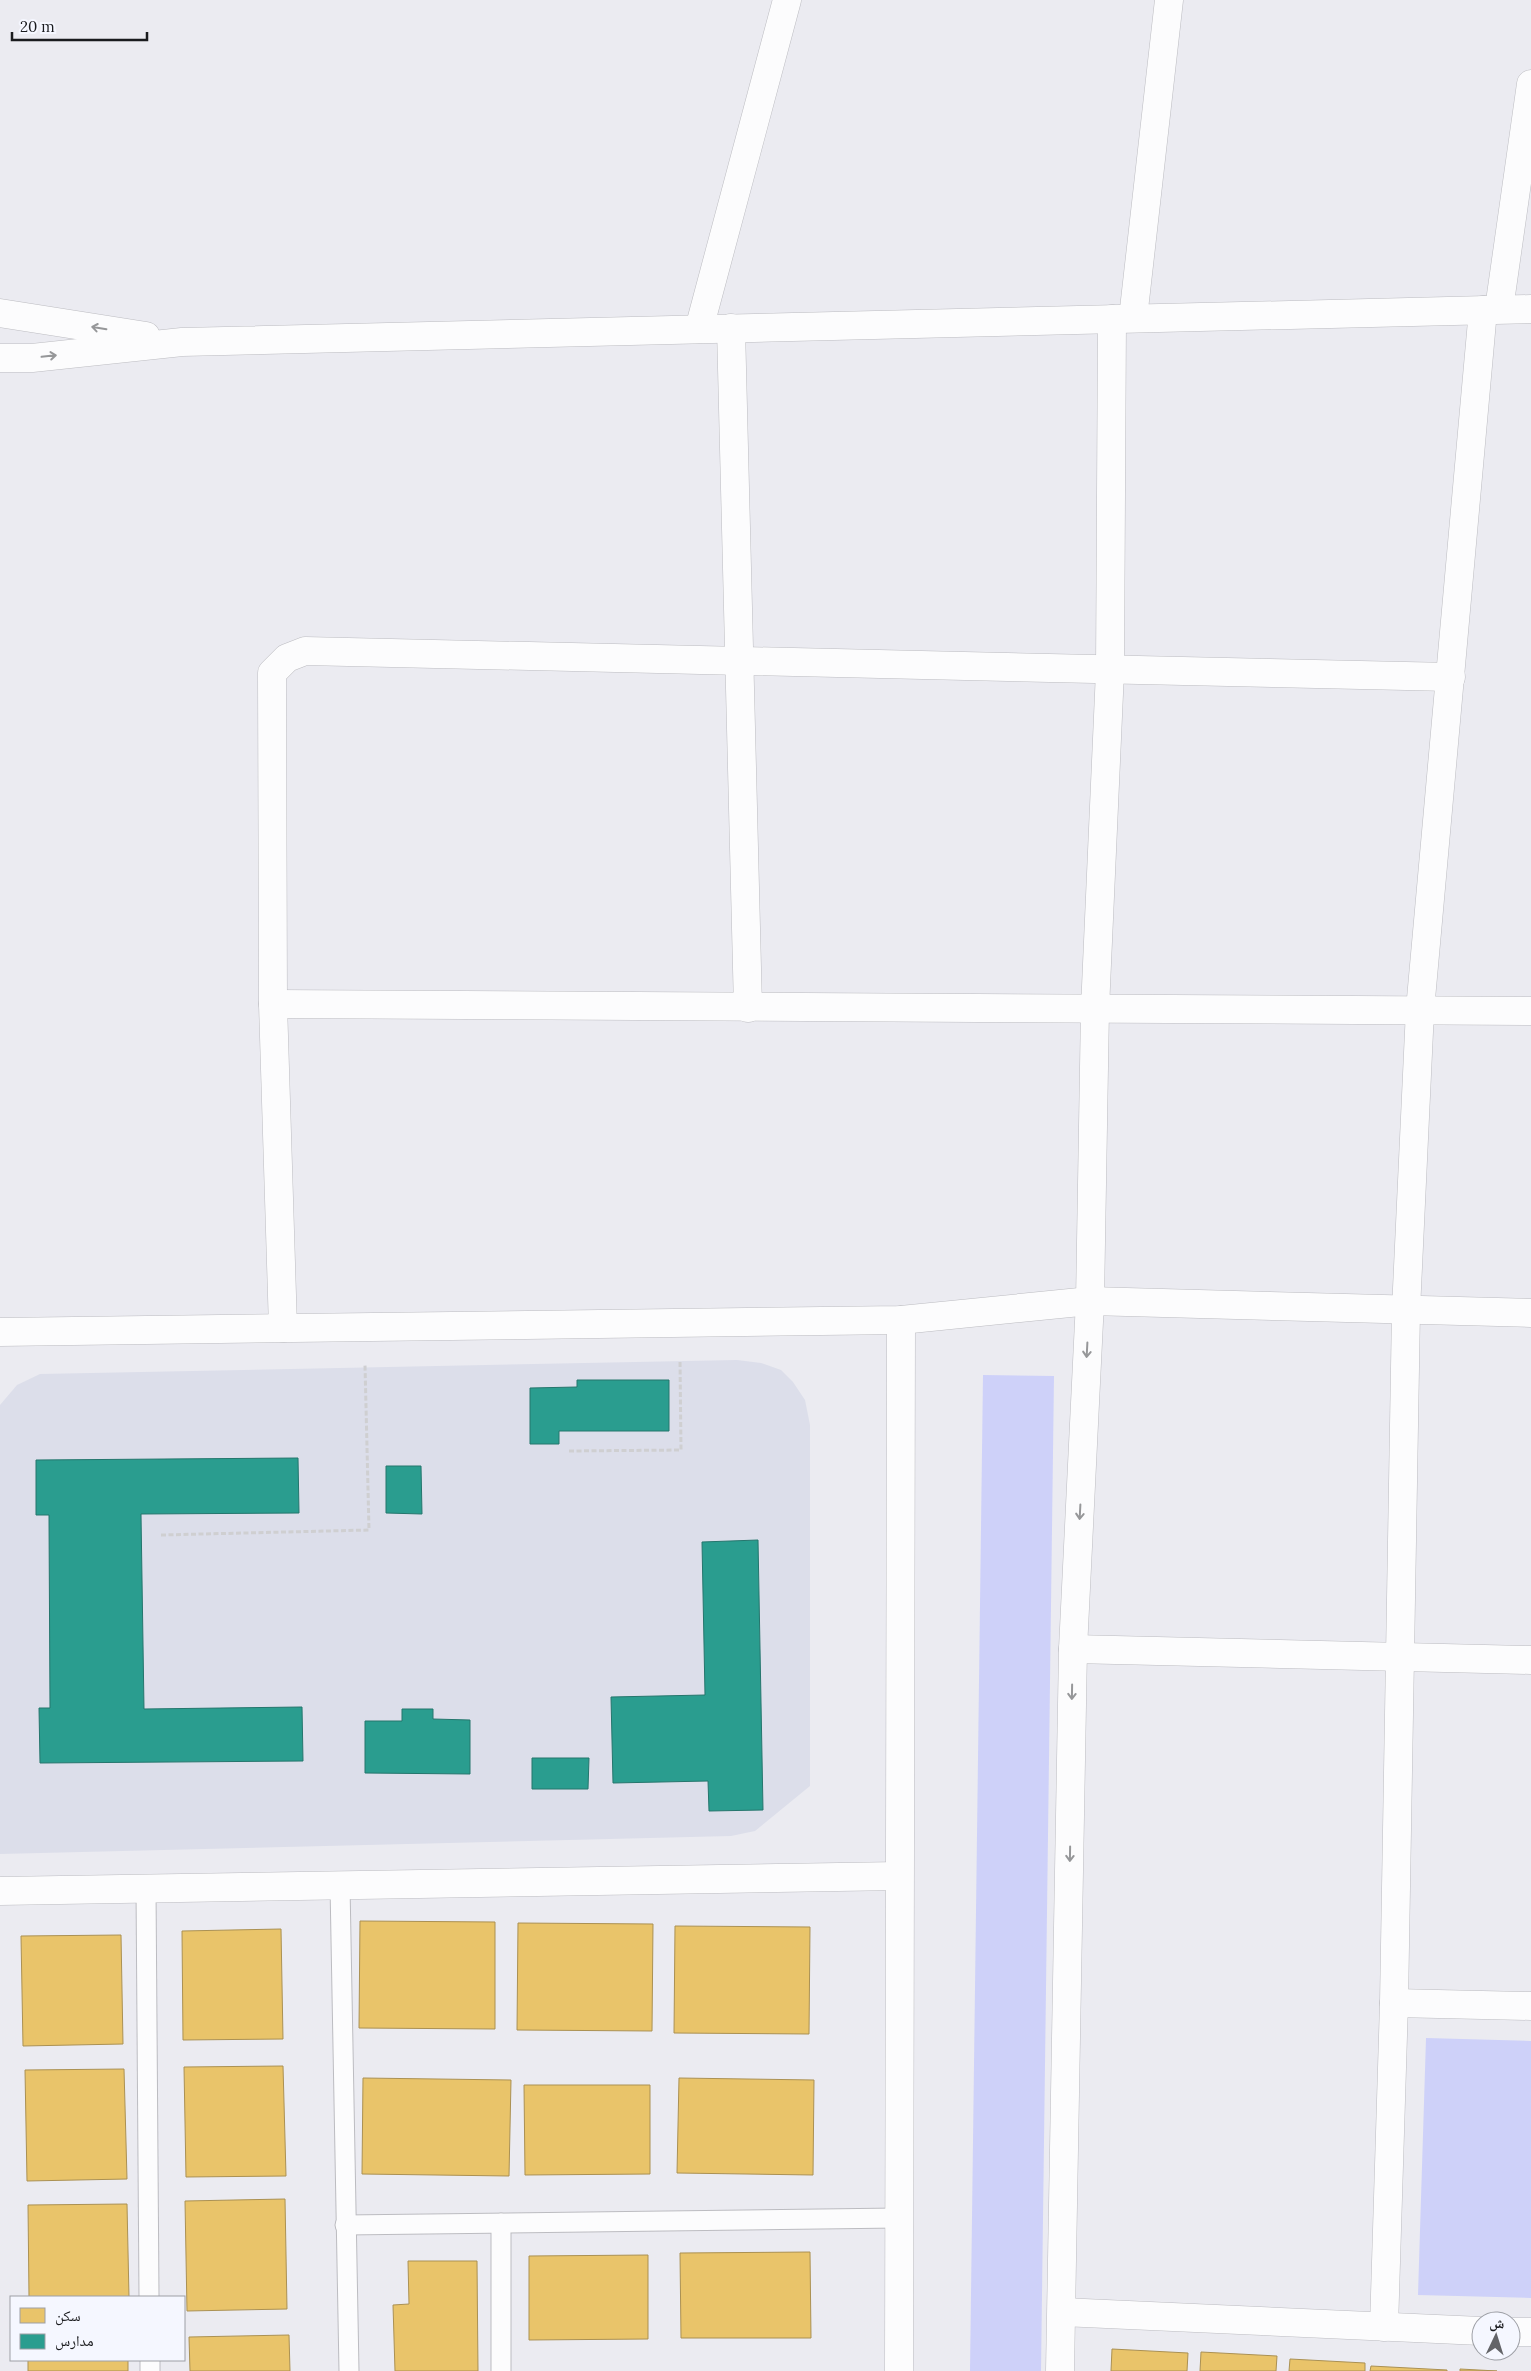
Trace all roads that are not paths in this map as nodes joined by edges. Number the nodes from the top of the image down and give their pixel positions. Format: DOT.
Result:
graph roads {
  1 [pos="787,0"];
  2 [pos="1169,0"];
  3 [pos="1531,84"];
  4 [pos="1531,309"];
  5 [pos="1491,310"];
  6 [pos="0,313"];
  7 [pos="1123,319"];
  8 [pos="731,328"];
  9 [pos="699,329"];
  10 [pos="182,342"];
  11 [pos="0,358"];
  12 [pos="739,662"];
  13 [pos="1110,671"];
  14 [pos="1451,676"];
  15 [pos="273,1004"];
  16 [pos="748,1008"];
  17 [pos="1095,1010"];
  18 [pos="1420,1010"];
  19 [pos="1531,1010"];
  20 [pos="1090,1301"];
  21 [pos="1406,1310"];
  22 [pos="1531,1313"];
  23 [pos="901,1320"];
  24 [pos="283,1328"];
  25 [pos="0,1332"];
  26 [pos="1073,1649"];
  27 [pos="1402,1656"];
  28 [pos="1531,1660"];
  29 [pos="899,1876"];
  30 [pos="340,1885"];
  31 [pos="146,1888"];
  32 [pos="0,1891"];
  33 [pos="1394,2003"];
  34 [pos="1531,2006"];
  35 [pos="898,2218"];
  36 [pos="501,2223"];
  37 [pos="345,2225"];
  38 [pos="149,2296"];
  39 [pos="1062,2312"];
  40 [pos="1384,2328"];
  41 [pos="1471,2331"];
  42 [pos="349,2371"];
  43 [pos="501,2371"];
  44 [pos="898,2371"];
  45 [pos="1060,2371"];
  1 -- 9 [label="street"];
  2 -- 7 [label="street"];
  3 -- 5 [label="street"];
  4 -- 5 [label="street"];
  5 -- 7 [label="street"];
  5 -- 14 [label="street"];
  10 -- 6 [label="street, one-way"];
  7 -- 8 [label="street"];
  7 -- 13 [label="street"];
  8 -- 9 [label="street"];
  8 -- 12 [label="street"];
  9 -- 10 [label="street"];
  11 -- 10 [label="street, one-way"];
  12 -- 13 [label="street"];
  12 -- 15 [label="street"];
  12 -- 16 [label="street"];
  13 -- 14 [label="street"];
  13 -- 17 [label="street"];
  14 -- 18 [label="street"];
  15 -- 16 [label="street"];
  15 -- 24 [label="street"];
  16 -- 17 [label="street"];
  17 -- 18 [label="street"];
  17 -- 20 [label="street"];
  18 -- 19 [label="street"];
  18 -- 21 [label="street"];
  20 -- 21 [label="street"];
  20 -- 23 [label="street"];
  20 -- 26 [label="street, one-way"];
  21 -- 22 [label="street"];
  21 -- 27 [label="street"];
  23 -- 24 [label="street"];
  23 -- 29 [label="street"];
  24 -- 25 [label="street"];
  26 -- 27 [label="street"];
  26 -- 39 [label="street, one-way"];
  27 -- 28 [label="street"];
  27 -- 33 [label="street"];
  29 -- 30 [label="street"];
  29 -- 35 [label="street"];
  30 -- 31 [label="street"];
  30 -- 37 [label="lane"];
  31 -- 32 [label="street"];
  31 -- 38 [label="lane"];
  33 -- 34 [label="street"];
  33 -- 40 [label="street"];
  35 -- 36 [label="lane"];
  35 -- 44 [label="street"];
  36 -- 37 [label="lane"];
  36 -- 43 [label="lane"];
  37 -- 42 [label="lane"];
  39 -- 40 [label="street"];
  39 -- 45 [label="street"];
  40 -- 41 [label="street"];
}
